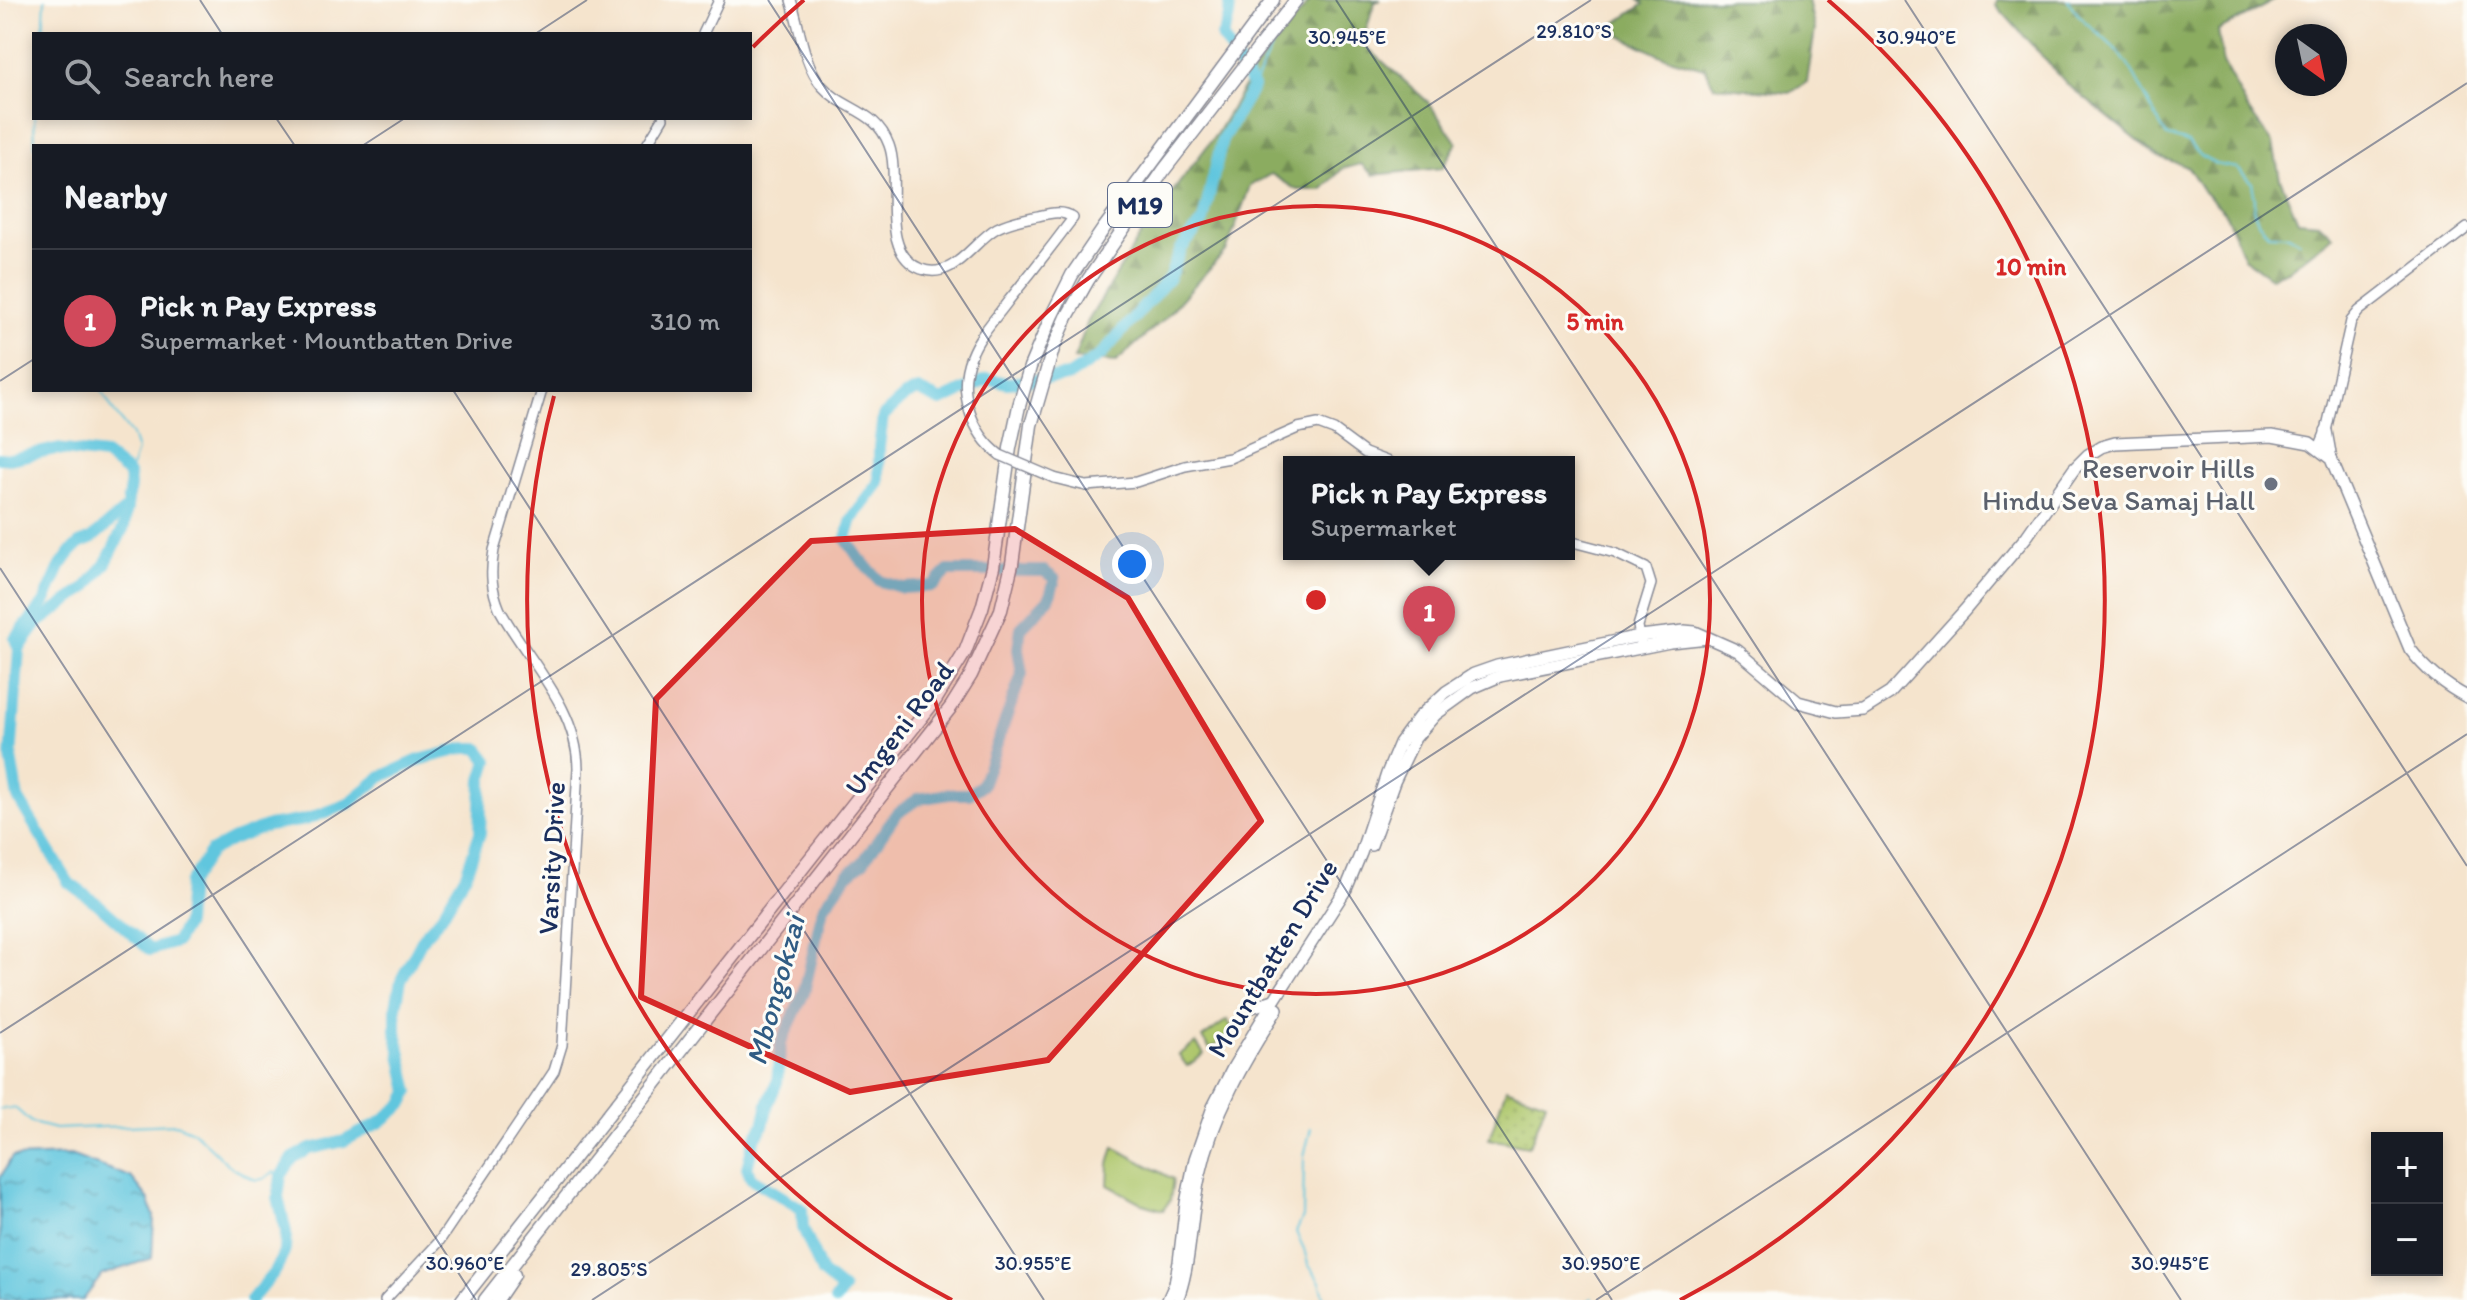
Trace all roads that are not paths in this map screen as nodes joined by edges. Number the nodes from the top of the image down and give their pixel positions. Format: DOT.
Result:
graph roads {
  1 [pos="719,0"];
  2 [pos="791,0"];
  3 [pos="1273,0"];
  4 [pos="1296,0"];
  5 [pos="704,32"];
  6 [pos="662,120"];
  7 [pos="647,144"];
  8 [pos="2467,228"];
  9 [pos="541,392"];
  10 [pos="2326,431"];
  11 [pos="2319,448"];
  12 [pos="1373,456"];
  13 [pos="2331,459"];
  14 [pos="1575,543"];
  15 [pos="1640,642"];
  16 [pos="1449,696"];
  17 [pos="2467,697"];
  18 [pos="1274,1000"];
  19 [pos="1252,1007"];
  20 [pos="579,1180"];
  21 [pos="385,1300"];
  22 [pos="462,1300"];
  23 [pos="485,1300"];
  24 [pos="497,1300"];
  25 [pos="1168,1300"];
  26 [pos="1177,1300"];
  1 -- 5 [label="street"];
  2 -- 12 [label="street, bridge"];
  3 -- 22 [label="highway, Umgeni Road / M19"];
  4 -- 20 [label="highway, Umgeni Road / M19"];
  6 -- 7 [label="street"];
  8 -- 10 [label="street"];
  9 -- 21 [label="street, Varsity Drive"];
  10 -- 11 [label="street"];
  10 -- 13 [label="main road"];
  11 -- 13 [label="main road, Mountbatten Drive"];
  11 -- 15 [label="main road, Mountbatten Drive"];
  13 -- 17 [label="main road, Mountbatten Drive"];
  14 -- 15 [label="street"];
  15 -- 16 [label="main road, Mountbatten Drive"];
  16 -- 18 [label="main road, Mountbatten Drive"];
  16 -- 26 [label="main road, Mountbatten Drive"];
  18 -- 19 [label="main road"];
  18 -- 25 [label="main road, Mountbatten Drive"];
  20 -- 23 [label="highway, Umgeni Road / M19"];
  20 -- 24 [label="highway"];
}
